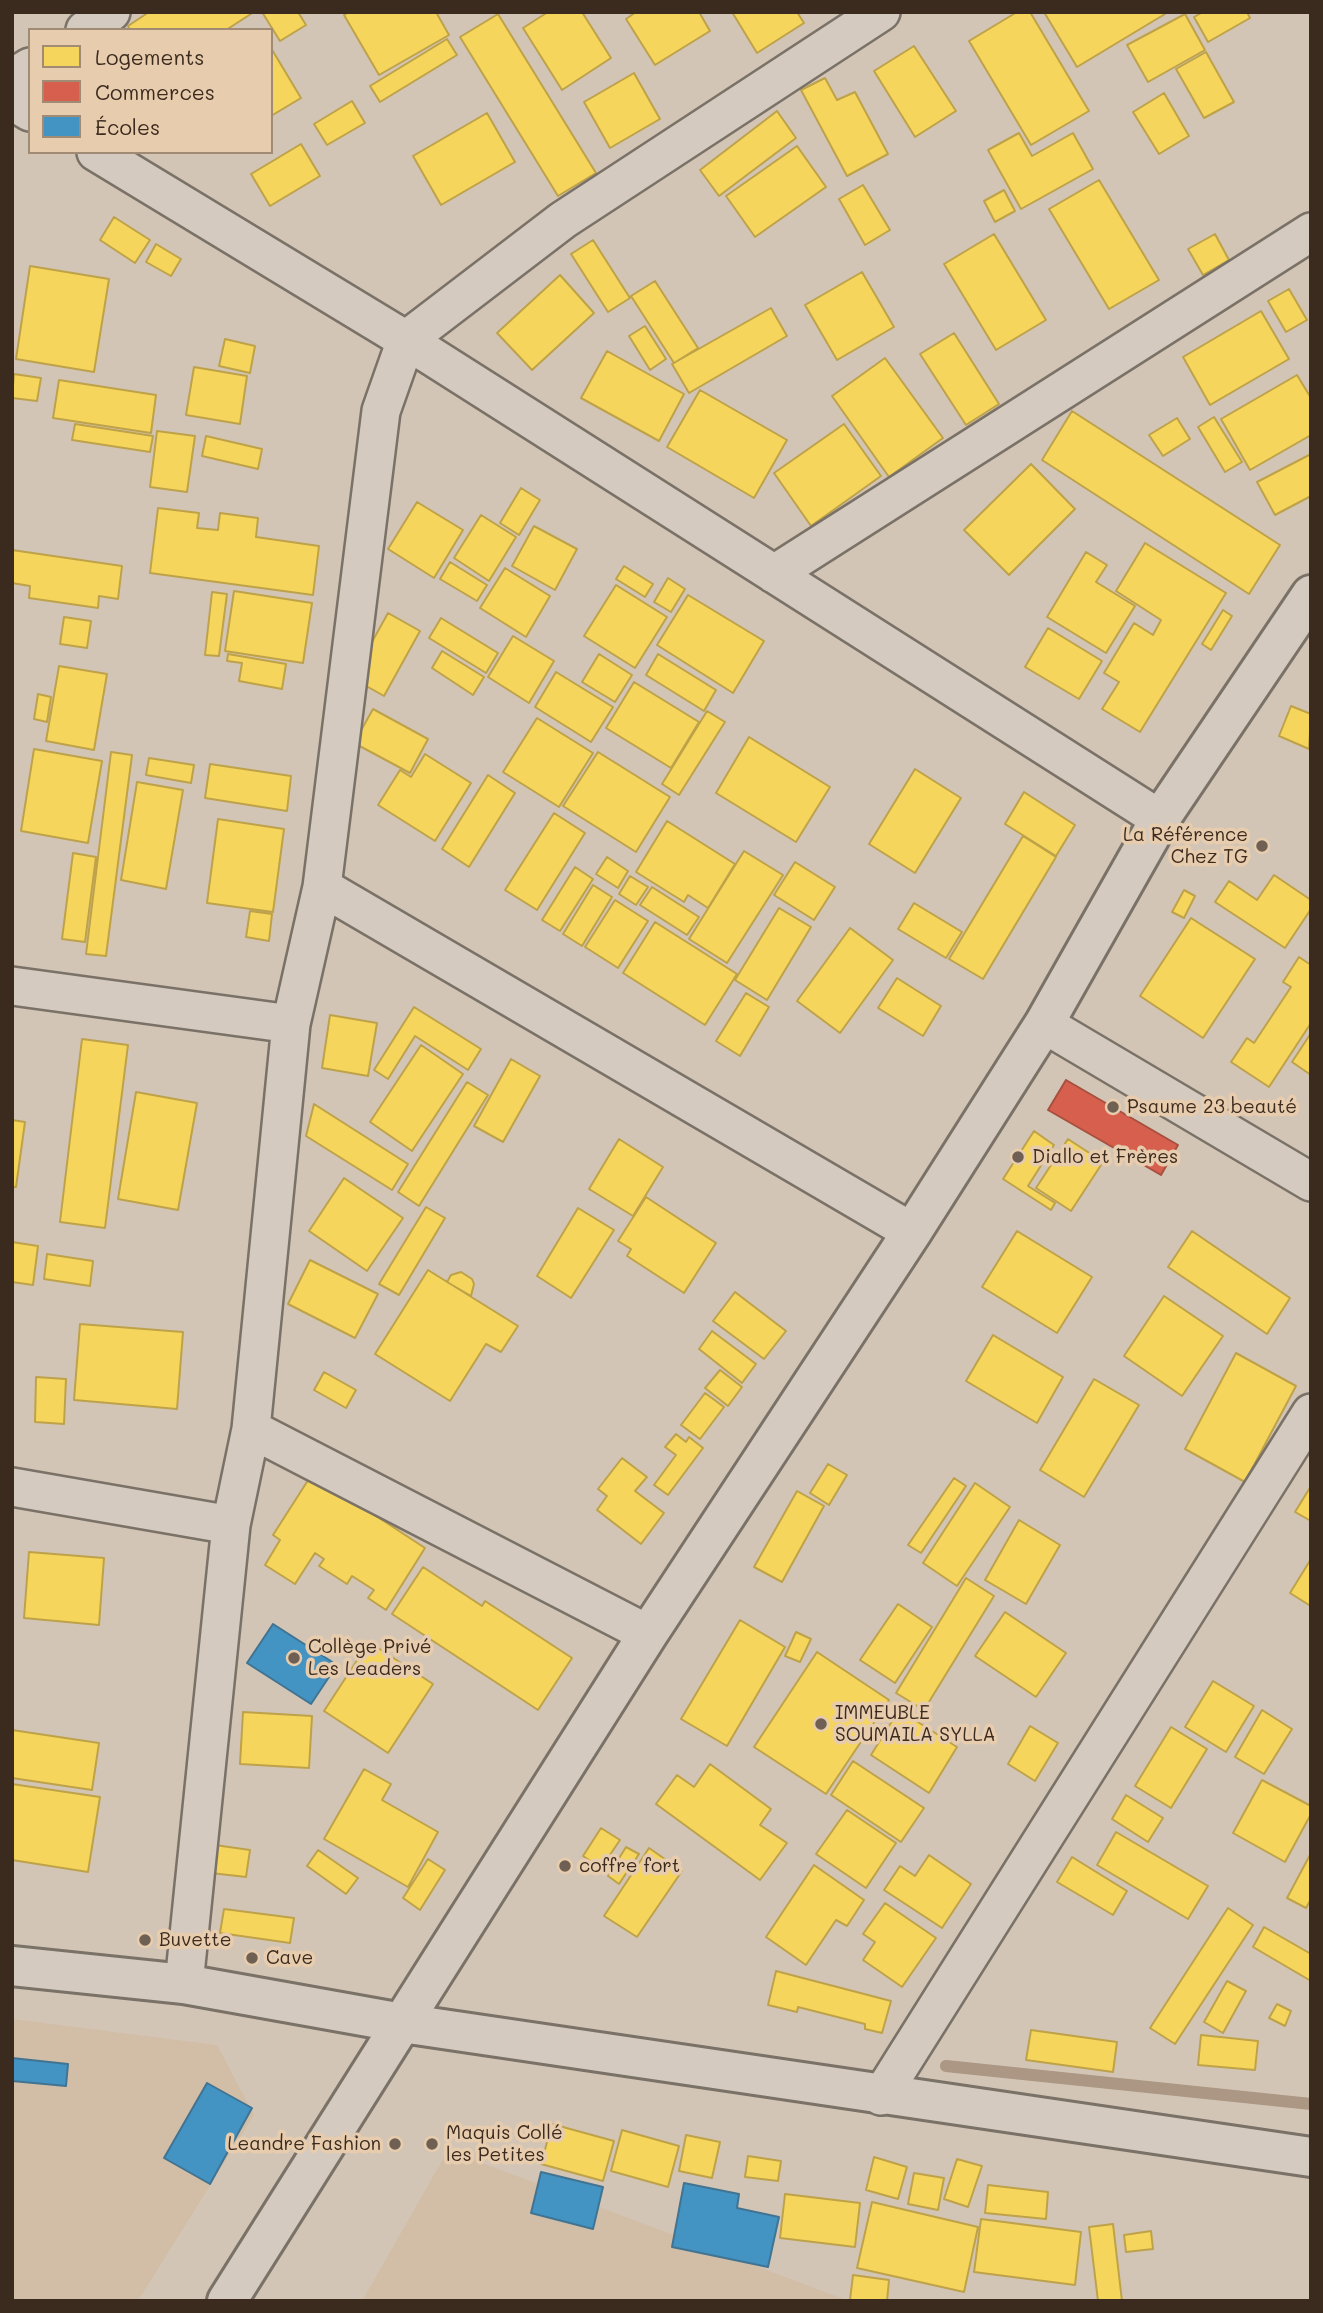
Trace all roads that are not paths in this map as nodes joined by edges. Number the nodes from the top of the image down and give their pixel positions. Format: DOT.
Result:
graph roads {
  1 [pos="111,12"];
  2 [pos="881,12"];
  3 [pos="88,28"];
  4 [pos="28,68"];
  5 [pos="12,78"];
  6 [pos="12,101"];
  7 [pos="28,111"];
  8 [pos="99,154"];
  9 [pos="1311,232"];
  10 [pos="406,340"];
  11 [pos="774,574"];
  12 [pos="1311,595"];
  13 [pos="1160,820"];
  14 [pos="322,887"];
  15 [pos="12,986"];
  16 [pos="291,1024"];
  17 [pos="1044,1024"];
  18 [pos="1311,1182"];
  19 [pos="912,1233"];
  20 [pos="1311,1413"];
  21 [pos="251,1429"];
  22 [pos="12,1488"];
  23 [pos="231,1524"];
  24 [pos="648,1634"];
  25 [pos="12,1966"];
  26 [pos="184,1984"];
  27 [pos="402,2023"];
  28 [pos="881,2095"];
  29 [pos="1311,2157"];
  30 [pos="227,2301"];
  1 -- 3 [label="street"];
  2 -- 10 [label="street"];
  4 -- 5 [label="street"];
  6 -- 7 [label="street"];
  8 -- 10 [label="street"];
  9 -- 11 [label="street"];
  10 -- 11 [label="street"];
  10 -- 14 [label="street"];
  11 -- 13 [label="street"];
  12 -- 13 [label="street"];
  13 -- 17 [label="street"];
  14 -- 16 [label="street"];
  14 -- 19 [label="street"];
  15 -- 16 [label="street"];
  16 -- 21 [label="street"];
  17 -- 18 [label="street"];
  17 -- 19 [label="street"];
  19 -- 24 [label="street"];
  20 -- 28 [label="street"];
  21 -- 23 [label="street"];
  21 -- 24 [label="street"];
  22 -- 23 [label="street"];
  23 -- 26 [label="street"];
  24 -- 27 [label="street"];
  25 -- 26 [label="street"];
  26 -- 27 [label="street"];
  27 -- 28 [label="street"];
  27 -- 30 [label="street"];
  28 -- 29 [label="street"];
}
